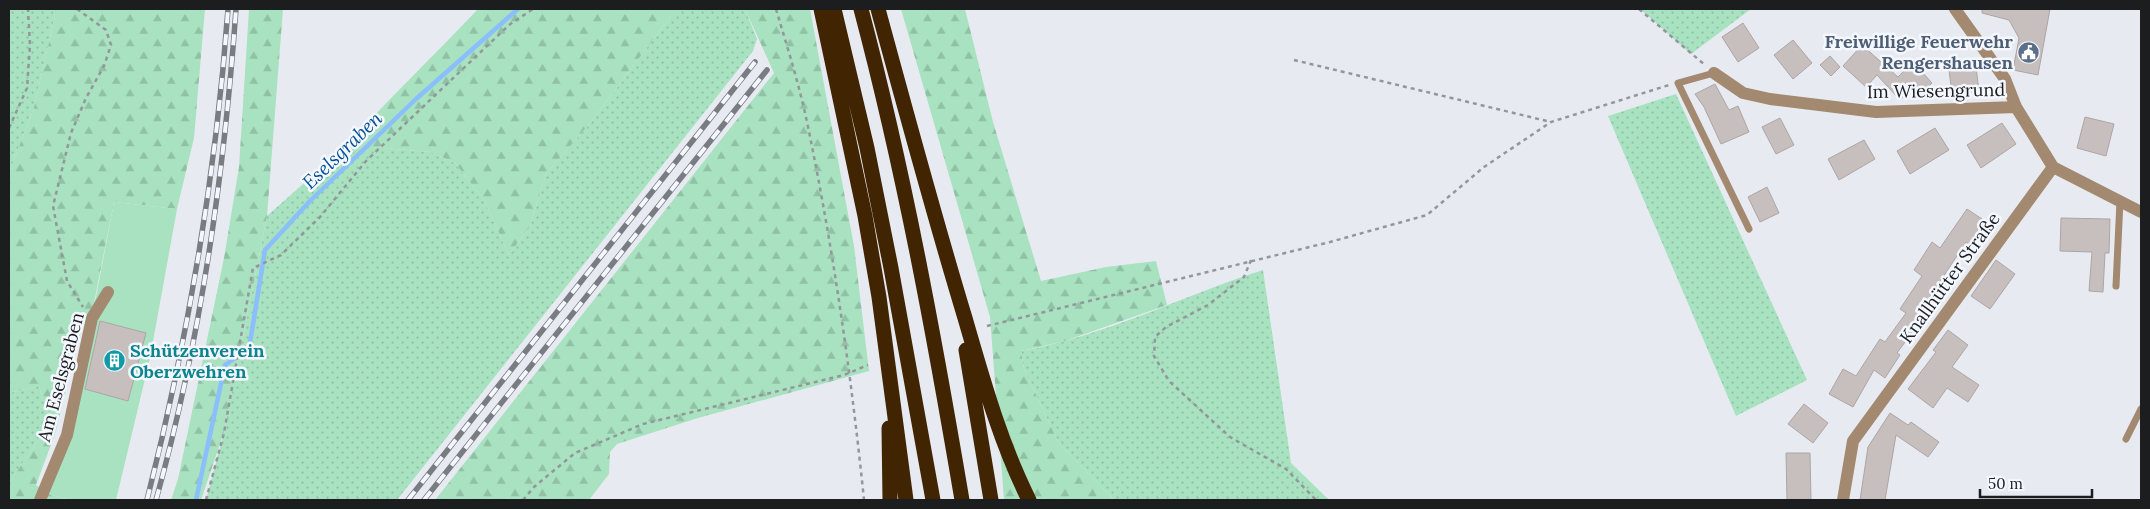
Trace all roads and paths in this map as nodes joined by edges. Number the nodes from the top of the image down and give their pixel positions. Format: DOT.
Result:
graph roads {
  1 [pos="28,9"];
  2 [pos="77,9"];
  3 [pos="533,9"];
  4 [pos="776,9"];
  5 [pos="821,9"];
  6 [pos="834,9"];
  7 [pos="861,9"];
  8 [pos="878,9"];
  9 [pos="1640,9"];
  10 [pos="1955,9"];
  11 [pos="1294,60"];
  12 [pos="1714,73"];
  13 [pos="1678,83"];
  14 [pos="2016,106"];
  15 [pos="1551,122"];
  16 [pos="9,128"];
  17 [pos="2053,167"];
  18 [pos="2120,201"];
  19 [pos="2141,212"];
  20 [pos="1749,229"];
  21 [pos="1251,260"];
  22 [pos="952,278"];
  23 [pos="2116,286"];
  24 [pos="108,292"];
  25 [pos="92,318"];
  26 [pos="987,326"];
  27 [pos="868,365"];
  28 [pos="850,372"];
  29 [pos="889,372"];
  30 [pos="2141,409"];
  31 [pos="2126,439"];
  32 [pos="40,500"];
  33 [pos="206,500"];
  34 [pos="523,500"];
  35 [pos="864,500"];
  36 [pos="890,500"];
  37 [pos="906,500"];
  38 [pos="933,500"];
  39 [pos="962,500"];
  40 [pos="991,500"];
  41 [pos="1029,500"];
  42 [pos="1316,500"];
  43 [pos="1843,500"];
  1 -- 16 [label="path"];
  2 -- 25 [label="path"];
  3 -- 33 [label="path"];
  4 -- 28 [label="path"];
  5 -- 29 [label="highway"];
  6 -- 38 [label="highway"];
  7 -- 39 [label="highway"];
  8 -- 22 [label="highway"];
  9 -- 12 [label="path"];
  10 -- 14 [label="street"];
  11 -- 15 [label="path"];
  12 -- 13 [label="lane"];
  12 -- 14 [label="street, Im Wiesengrund"];
  13 -- 15 [label="path"];
  13 -- 20 [label="lane"];
  14 -- 17 [label="street"];
  15 -- 21 [label="path"];
  17 -- 18 [label="street"];
  17 -- 43 [label="street, Knallhütter Straße"];
  18 -- 19 [label="street"];
  18 -- 23 [label="lane"];
  21 -- 26 [label="path"];
  21 -- 42 [label="path"];
  22 -- 40 [label="highway"];
  22 -- 41 [label="highway"];
  24 -- 25 [label="street, Am Eselsgraben"];
  25 -- 32 [label="street, Am Eselsgraben"];
  27 -- 28 [label="path"];
  28 -- 34 [label="path"];
  28 -- 35 [label="path"];
  29 -- 36 [label="highway"];
  29 -- 37 [label="highway"];
  30 -- 31 [label="lane"];
}
